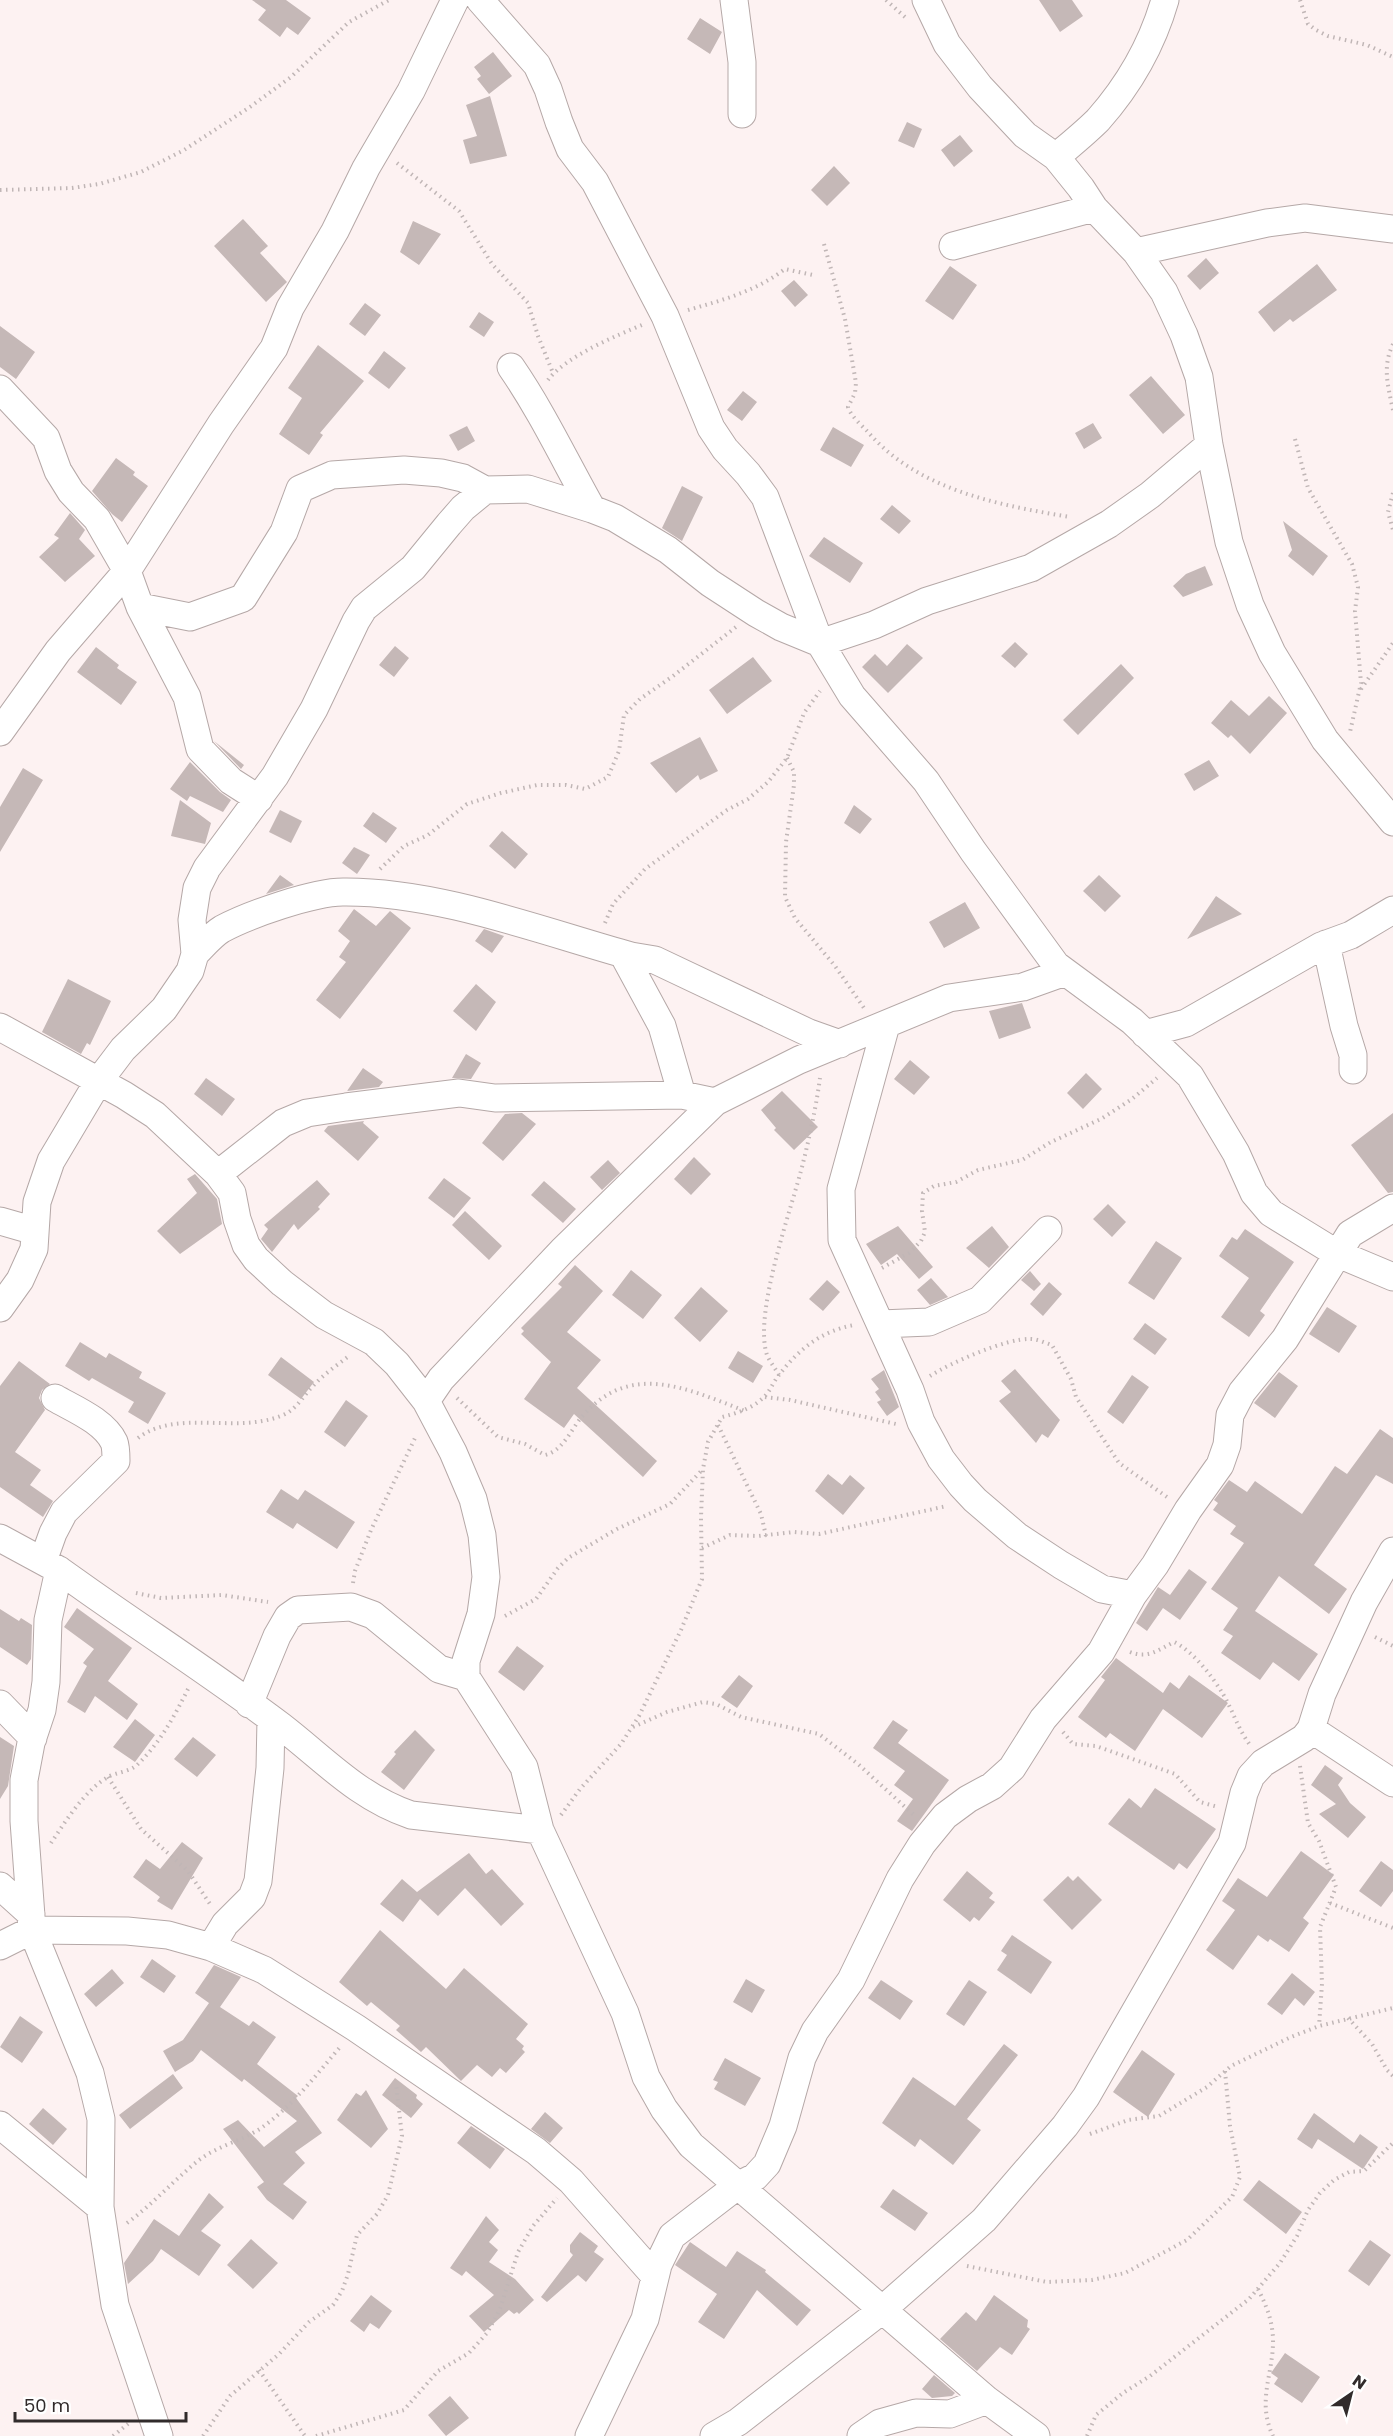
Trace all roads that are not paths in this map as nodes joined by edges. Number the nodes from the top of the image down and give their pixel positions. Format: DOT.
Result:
graph roads {
  1 [pos="455,0"];
  2 [pos="480,0"];
  3 [pos="734,0"];
  4 [pos="926,0"];
  5 [pos="1165,0"];
  6 [pos="742,114"];
  7 [pos="1056,157"];
  8 [pos="1094,208"];
  9 [pos="1393,229"];
  10 [pos="953,246"];
  11 [pos="1136,252"];
  12 [pos="510,367"];
  13 [pos="0,389"];
  14 [pos="1209,445"];
  15 [pos="485,490"];
  16 [pos="592,509"];
  17 [pos="127,571"];
  18 [pos="140,607"];
  19 [pos="827,654"];
  20 [pos="0,732"];
  21 [pos="259,799"];
  22 [pos="1393,822"];
  23 [pos="1393,910"];
  24 [pos="1326,944"];
  25 [pos="195,954"];
  26 [pos="623,954"];
  27 [pos="1065,972"];
  28 [pos="0,1027"];
  29 [pos="881,1027"];
  30 [pos="1145,1034"];
  31 [pos="832,1047"];
  32 [pos="1353,1070"];
  33 [pos="98,1082"];
  34 [pos="682,1095"];
  35 [pos="715,1102"];
  36 [pos="218,1174"];
  37 [pos="1393,1208"];
  38 [pos="0,1221"];
  39 [pos="1048,1230"];
  40 [pos="35,1231"];
  41 [pos="1336,1253"];
  42 [pos="1393,1278"];
  43 [pos="0,1308"];
  44 [pos="879,1322"];
  45 [pos="55,1398"];
  46 [pos="428,1405"];
  47 [pos="0,1538"];
  48 [pos="1393,1551"];
  49 [pos="50,1566"];
  50 [pos="1133,1595"];
  51 [pos="466,1677"];
  52 [pos="0,1704"];
  53 [pos="260,1712"];
  54 [pos="1302,1736"];
  55 [pos="33,1738"];
  56 [pos="1393,1783"];
  57 [pos="543,1836"];
  58 [pos="0,1886"];
  59 [pos="32,1922"];
  60 [pos="0,1946"];
  61 [pos="211,1947"];
  62 [pos="0,2125"];
  63 [pos="737,2186"];
  64 [pos="100,2207"];
  65 [pos="654,2275"];
  66 [pos="882,2310"];
  67 [pos="987,2400"];
  68 [pos="159,2436"];
  69 [pos="589,2436"];
  70 [pos="714,2436"];
  71 [pos="861,2436"];
  72 [pos="1036,2436"];
  1 -- 17 [label="street"];
  2 -- 19 [label="street"];
  3 -- 6 [label="street"];
  4 -- 7 [label="street"];
  5 -- 7 [label="street"];
  7 -- 8 [label="street"];
  8 -- 10 [label="street"];
  8 -- 11 [label="street"];
  9 -- 11 [label="street"];
  11 -- 14 [label="street"];
  12 -- 16 [label="street"];
  13 -- 17 [label="street"];
  14 -- 19 [label="street"];
  14 -- 22 [label="street"];
  15 -- 16 [label="street"];
  15 -- 18 [label="street"];
  15 -- 21 [label="street"];
  16 -- 19 [label="street"];
  17 -- 18 [label="street"];
  17 -- 20 [label="street"];
  18 -- 21 [label="street"];
  19 -- 27 [label="street"];
  21 -- 25 [label="street"];
  23 -- 24 [label="street"];
  24 -- 30 [label="street"];
  24 -- 32 [label="street"];
  25 -- 26 [label="street"];
  25 -- 33 [label="street"];
  26 -- 31 [label="street"];
  26 -- 34 [label="street"];
  27 -- 29 [label="street"];
  27 -- 30 [label="street"];
  28 -- 33 [label="street"];
  29 -- 31 [label="street"];
  29 -- 44 [label="street"];
  30 -- 41 [label="street"];
  31 -- 35 [label="street"];
  33 -- 36 [label="street"];
  33 -- 40 [label="street"];
  34 -- 35 [label="street"];
  34 -- 36 [label="street"];
  35 -- 46 [label="street"];
  36 -- 46 [label="street"];
  37 -- 41 [label="street"];
  38 -- 40 [label="street"];
  39 -- 44 [label="street"];
  40 -- 43 [label="street"];
  41 -- 42 [label="street"];
  41 -- 50 [label="street"];
  44 -- 50 [label="street"];
  45 -- 49 [label="street"];
  46 -- 51 [label="street"];
  47 -- 49 [label="street"];
  48 -- 54 [label="street"];
  49 -- 53 [label="street"];
  49 -- 55 [label="street"];
  50 -- 63 [label="street"];
  51 -- 53 [label="street"];
  51 -- 57 [label="street"];
  52 -- 55 [label="street"];
  53 -- 57 [label="street"];
  53 -- 61 [label="street"];
  54 -- 56 [label="street"];
  54 -- 66 [label="street"];
  55 -- 59 [label="street"];
  57 -- 63 [label="street"];
  58 -- 59 [label="street"];
  59 -- 60 [label="street"];
  59 -- 61 [label="street"];
  59 -- 64 [label="street"];
  61 -- 65 [label="street"];
  62 -- 64 [label="street"];
  63 -- 65 [label="street"];
  63 -- 66 [label="street"];
  64 -- 68 [label="street"];
  65 -- 69 [label="street"];
  66 -- 67 [label="street"];
  66 -- 70 [label="street"];
  67 -- 71 [label="street"];
  67 -- 72 [label="street"];
}
